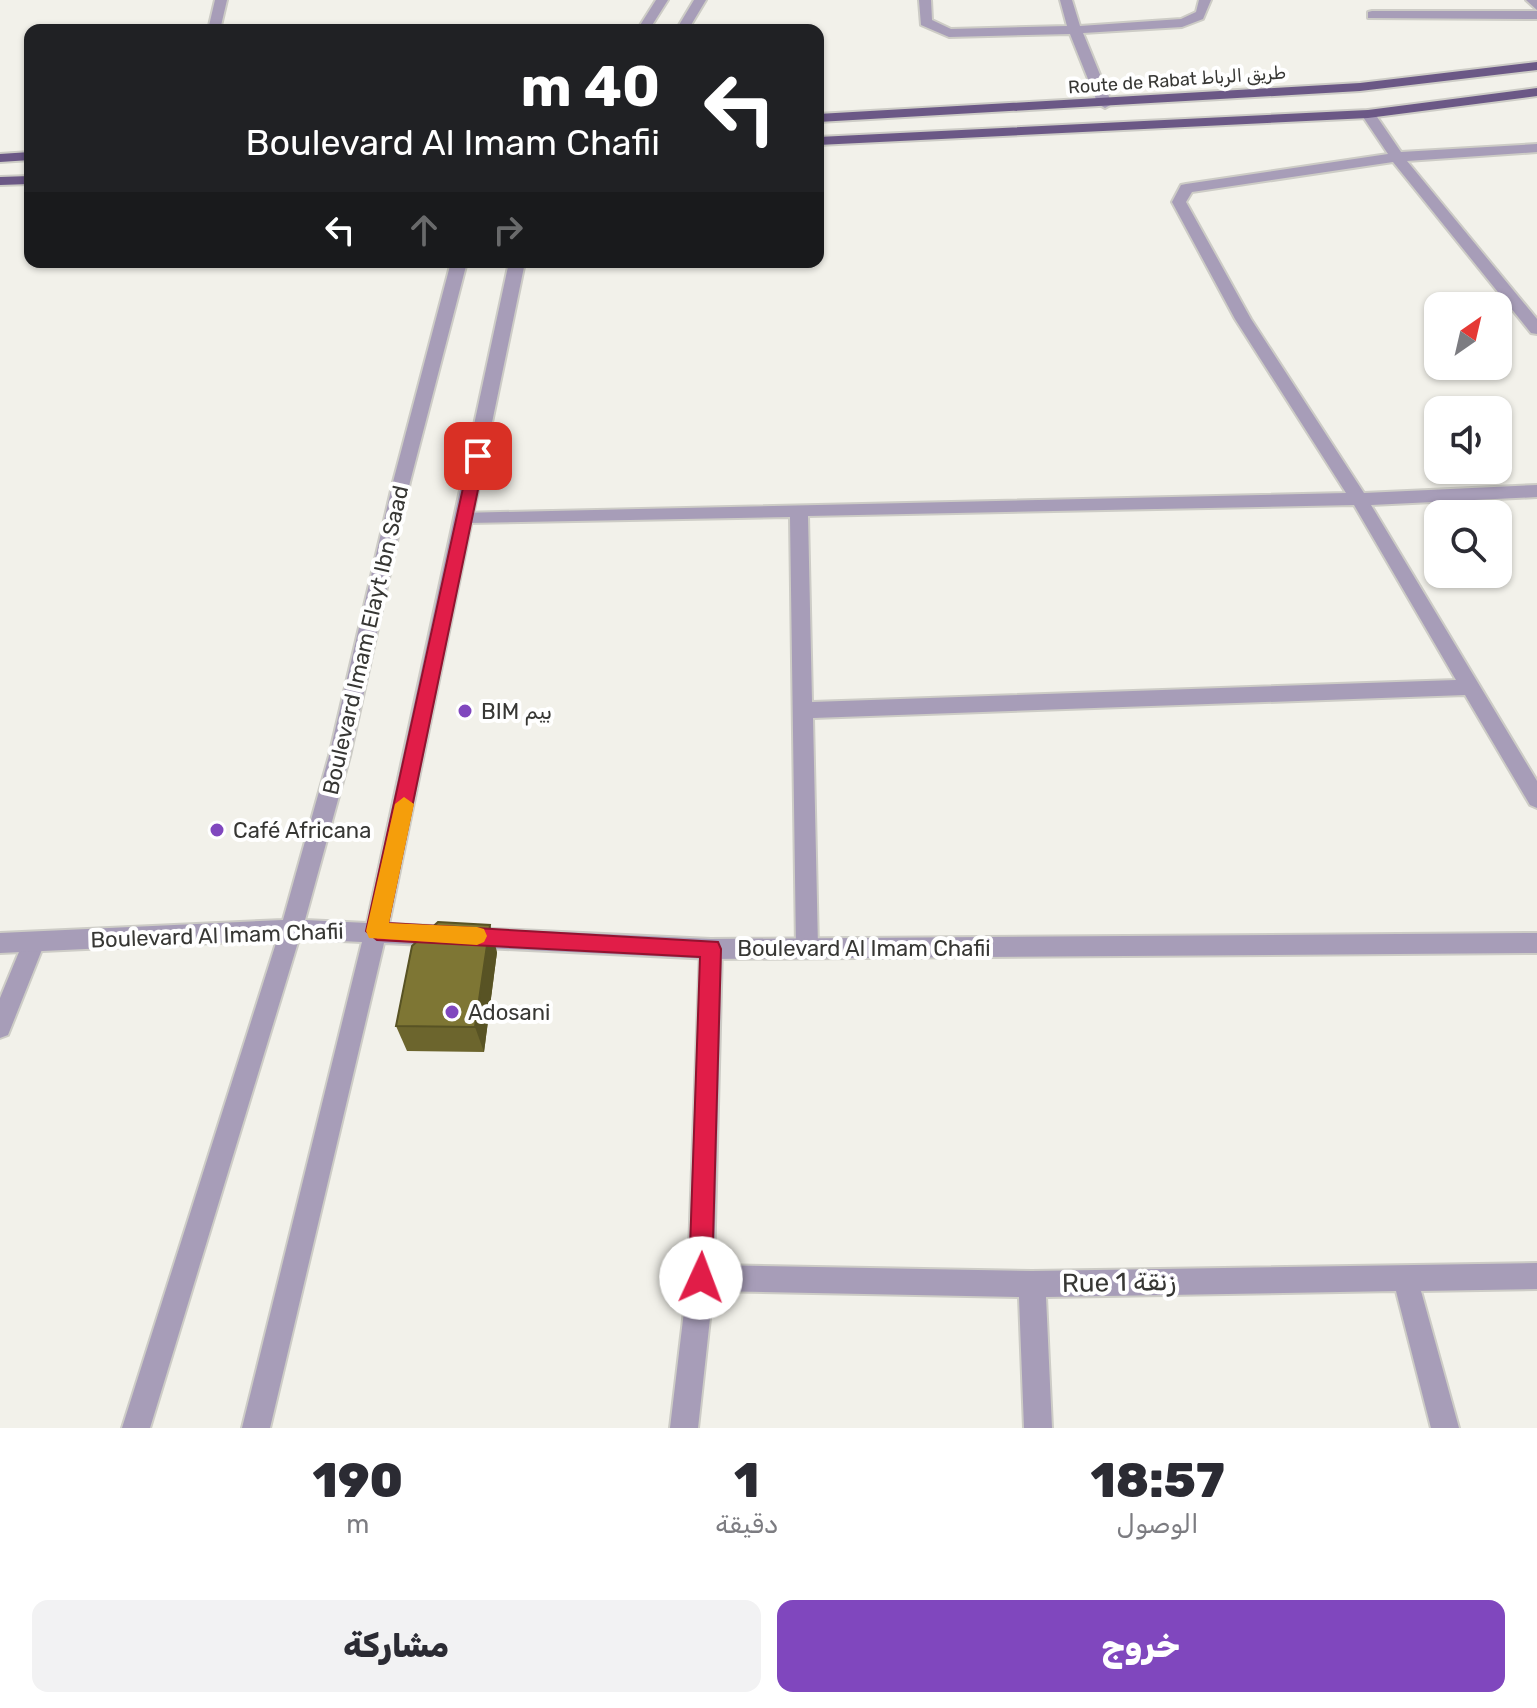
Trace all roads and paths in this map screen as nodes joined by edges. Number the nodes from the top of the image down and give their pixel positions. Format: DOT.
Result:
graph roads {
  1 [pos="221,0"];
  2 [pos="662,0"];
  3 [pos="700,0"];
  4 [pos="925,0"];
  5 [pos="1066,0"];
  6 [pos="1205,0"];
  7 [pos="1532,0"];
  8 [pos="1537,6"];
  9 [pos="1372,15"];
  10 [pos="1537,15"];
  11 [pos="215,24"];
  12 [pos="647,24"];
  13 [pos="686,24"];
  14 [pos="1075,30"];
  15 [pos="1537,66"];
  16 [pos="1537,92"];
  17 [pos="1105,104"];
  18 [pos="1368,114"];
  19 [pos="824,118"];
  20 [pos="824,141"];
  21 [pos="1537,148"];
  22 [pos="24,156"];
  23 [pos="1397,157"];
  24 [pos="0,158"];
  25 [pos="24,180"];
  26 [pos="0,181"];
  27 [pos="457,268"];
  28 [pos="516,268"];
  29 [pos="1537,329"];
  30 [pos="1537,491"];
  31 [pos="1359,499"];
  32 [pos="799,512"];
  33 [pos="466,517"];
  34 [pos="1471,687"];
  35 [pos="803,710"];
  36 [pos="1537,799"];
  37 [pos="293,929"];
  38 [pos="377,931"];
  39 [pos="34,942"];
  40 [pos="0,943"];
  41 [pos="1537,943"];
  42 [pos="807,948"];
  43 [pos="711,949"];
  44 [pos="0,1027"];
  45 [pos="1537,1276"];
  46 [pos="701,1278"];
  47 [pos="1405,1278"];
  48 [pos="1032,1284"];
  49 [pos="136,1428"];
  50 [pos="256,1428"];
  51 [pos="684,1428"];
  52 [pos="1038,1428"];
  53 [pos="1445,1428"];
  1 -- 11 [label="street"];
  2 -- 12 [label="street"];
  3 -- 13 [label="street"];
  4 -- 14 [label="street"];
  5 -- 14 [label="street"];
  6 -- 14 [label="street"];
  7 -- 8 [label="street"];
  9 -- 10 [label="street"];
  14 -- 17 [label="street"];
  15 -- 17 [label="main road, Route de Rabat طريق الرباط"];
  16 -- 18 [label="main road, Route de Rabat طريق الرباط"];
  17 -- 19 [label="main road, Route de Rabat طريق الرباط"];
  18 -- 20 [label="main road, Route de Rabat طريق الرباط"];
  18 -- 23 [label="street"];
  21 -- 23 [label="street"];
  22 -- 24 [label="main road"];
  23 -- 29 [label="street"];
  23 -- 31 [label="street"];
  25 -- 26 [label="main road"];
  27 -- 37 [label="street, Boulevard Imam Elayt Ibn Saad"];
  28 -- 33 [label="street"];
  30 -- 31 [label="street"];
  31 -- 32 [label="street"];
  31 -- 34 [label="street"];
  32 -- 33 [label="street"];
  32 -- 35 [label="street"];
  33 -- 38 [label="street"];
  34 -- 35 [label="street"];
  34 -- 36 [label="street"];
  35 -- 42 [label="street"];
  37 -- 38 [label="street, Boulevard Al Imam Chafii"];
  37 -- 39 [label="street, Boulevard Al Imam Chafii"];
  37 -- 49 [label="street, Boulevard Imam Elayt Ibn Saad"];
  38 -- 43 [label="street, Boulevard Al Imam Chafii"];
  38 -- 50 [label="street"];
  39 -- 40 [label="street, Boulevard Al Imam Chafii"];
  39 -- 44 [label="street"];
  41 -- 42 [label="street, Boulevard Al Imam Chafii"];
  42 -- 43 [label="street, Boulevard Al Imam Chafii"];
  43 -- 46 [label="street"];
  45 -- 47 [label="street, Rue 1 زنقة"];
  46 -- 48 [label="street, Rue 1 زنقة"];
  46 -- 51 [label="street"];
  47 -- 48 [label="street, Rue 1 زنقة"];
  47 -- 53 [label="street"];
  48 -- 52 [label="street"];
}
